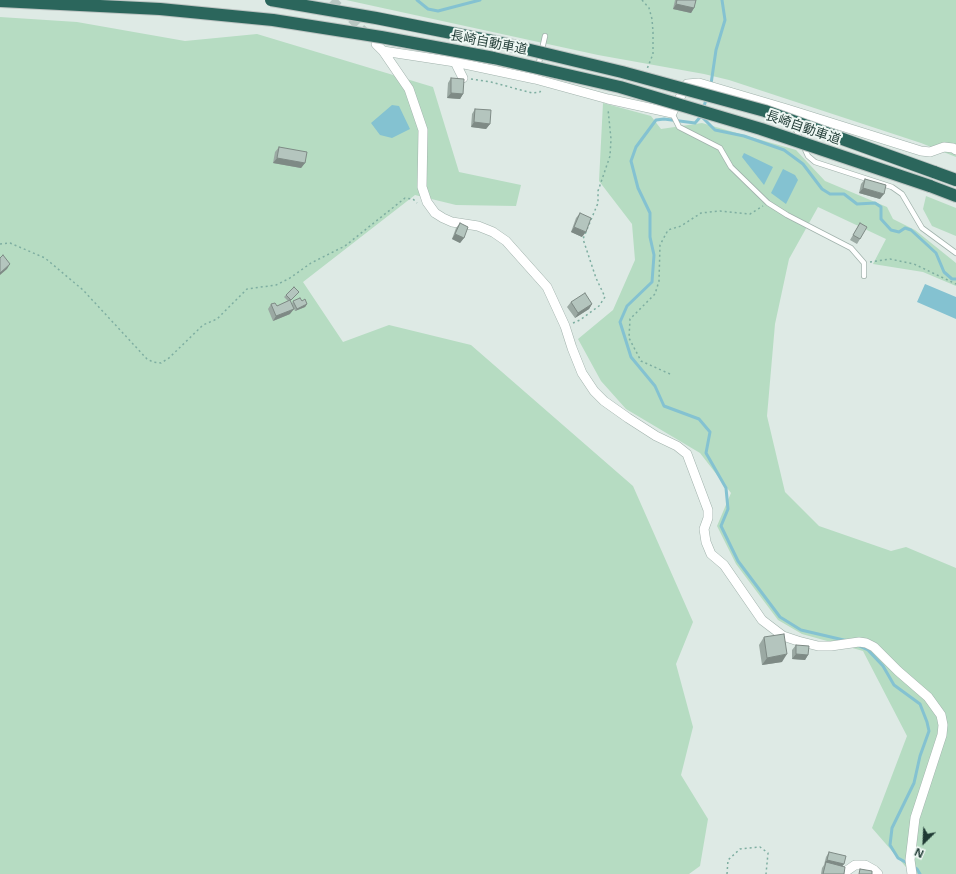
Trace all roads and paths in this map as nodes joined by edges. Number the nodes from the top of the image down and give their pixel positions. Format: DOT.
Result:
graph roads {
  1 [pos="271,0"];
  2 [pos="642,0"];
  3 [pos="0,1"];
  4 [pos="545,36"];
  5 [pos="376,44"];
  6 [pos="383,51"];
  7 [pos="455,62"];
  8 [pos="646,73"];
  9 [pos="463,78"];
  10 [pos="536,79"];
  11 [pos="608,99"];
  12 [pos="787,109"];
  13 [pos="672,113"];
  14 [pos="956,150"];
  15 [pos="956,180"];
  16 [pos="956,196"];
  17 [pos="768,203"];
  18 [pos="418,204"];
  19 [pos="0,244"];
  20 [pos="956,254"];
  21 [pos="864,263"];
  22 [pos="864,276"];
  23 [pos="956,284"];
  24 [pos="565,326"];
  25 [pos="670,374"];
  26 [pos="911,872"];
  27 [pos="727,874"];
  28 [pos="766,874"];
  29 [pos="845,874"];
  30 [pos="878,874"];
  1 -- 15 [label="highway, 長崎自動車道, bridge"];
  2 -- 8 [label="path"];
  3 -- 16 [label="highway, 長崎自動車道, bridge"];
  4 -- 10 [label="lane"];
  5 -- 6 [label="street"];
  6 -- 7 [label="street"];
  6 -- 24 [label="street"];
  7 -- 9 [label="street"];
  7 -- 10 [label="street"];
  9 -- 10 [label="path"];
  10 -- 11 [label="street"];
  11 -- 13 [label="street"];
  11 -- 24 [label="path"];
  12 -- 13 [label="street"];
  12 -- 14 [label="street"];
  12 -- 20 [label="lane"];
  13 -- 17 [label="lane"];
  17 -- 21 [label="lane"];
  17 -- 25 [label="path"];
  18 -- 19 [label="path"];
  21 -- 22 [label="lane"];
  21 -- 23 [label="path"];
  24 -- 26 [label="street"];
  27 -- 28 [label="path"];
  29 -- 30 [label="street"];
}
